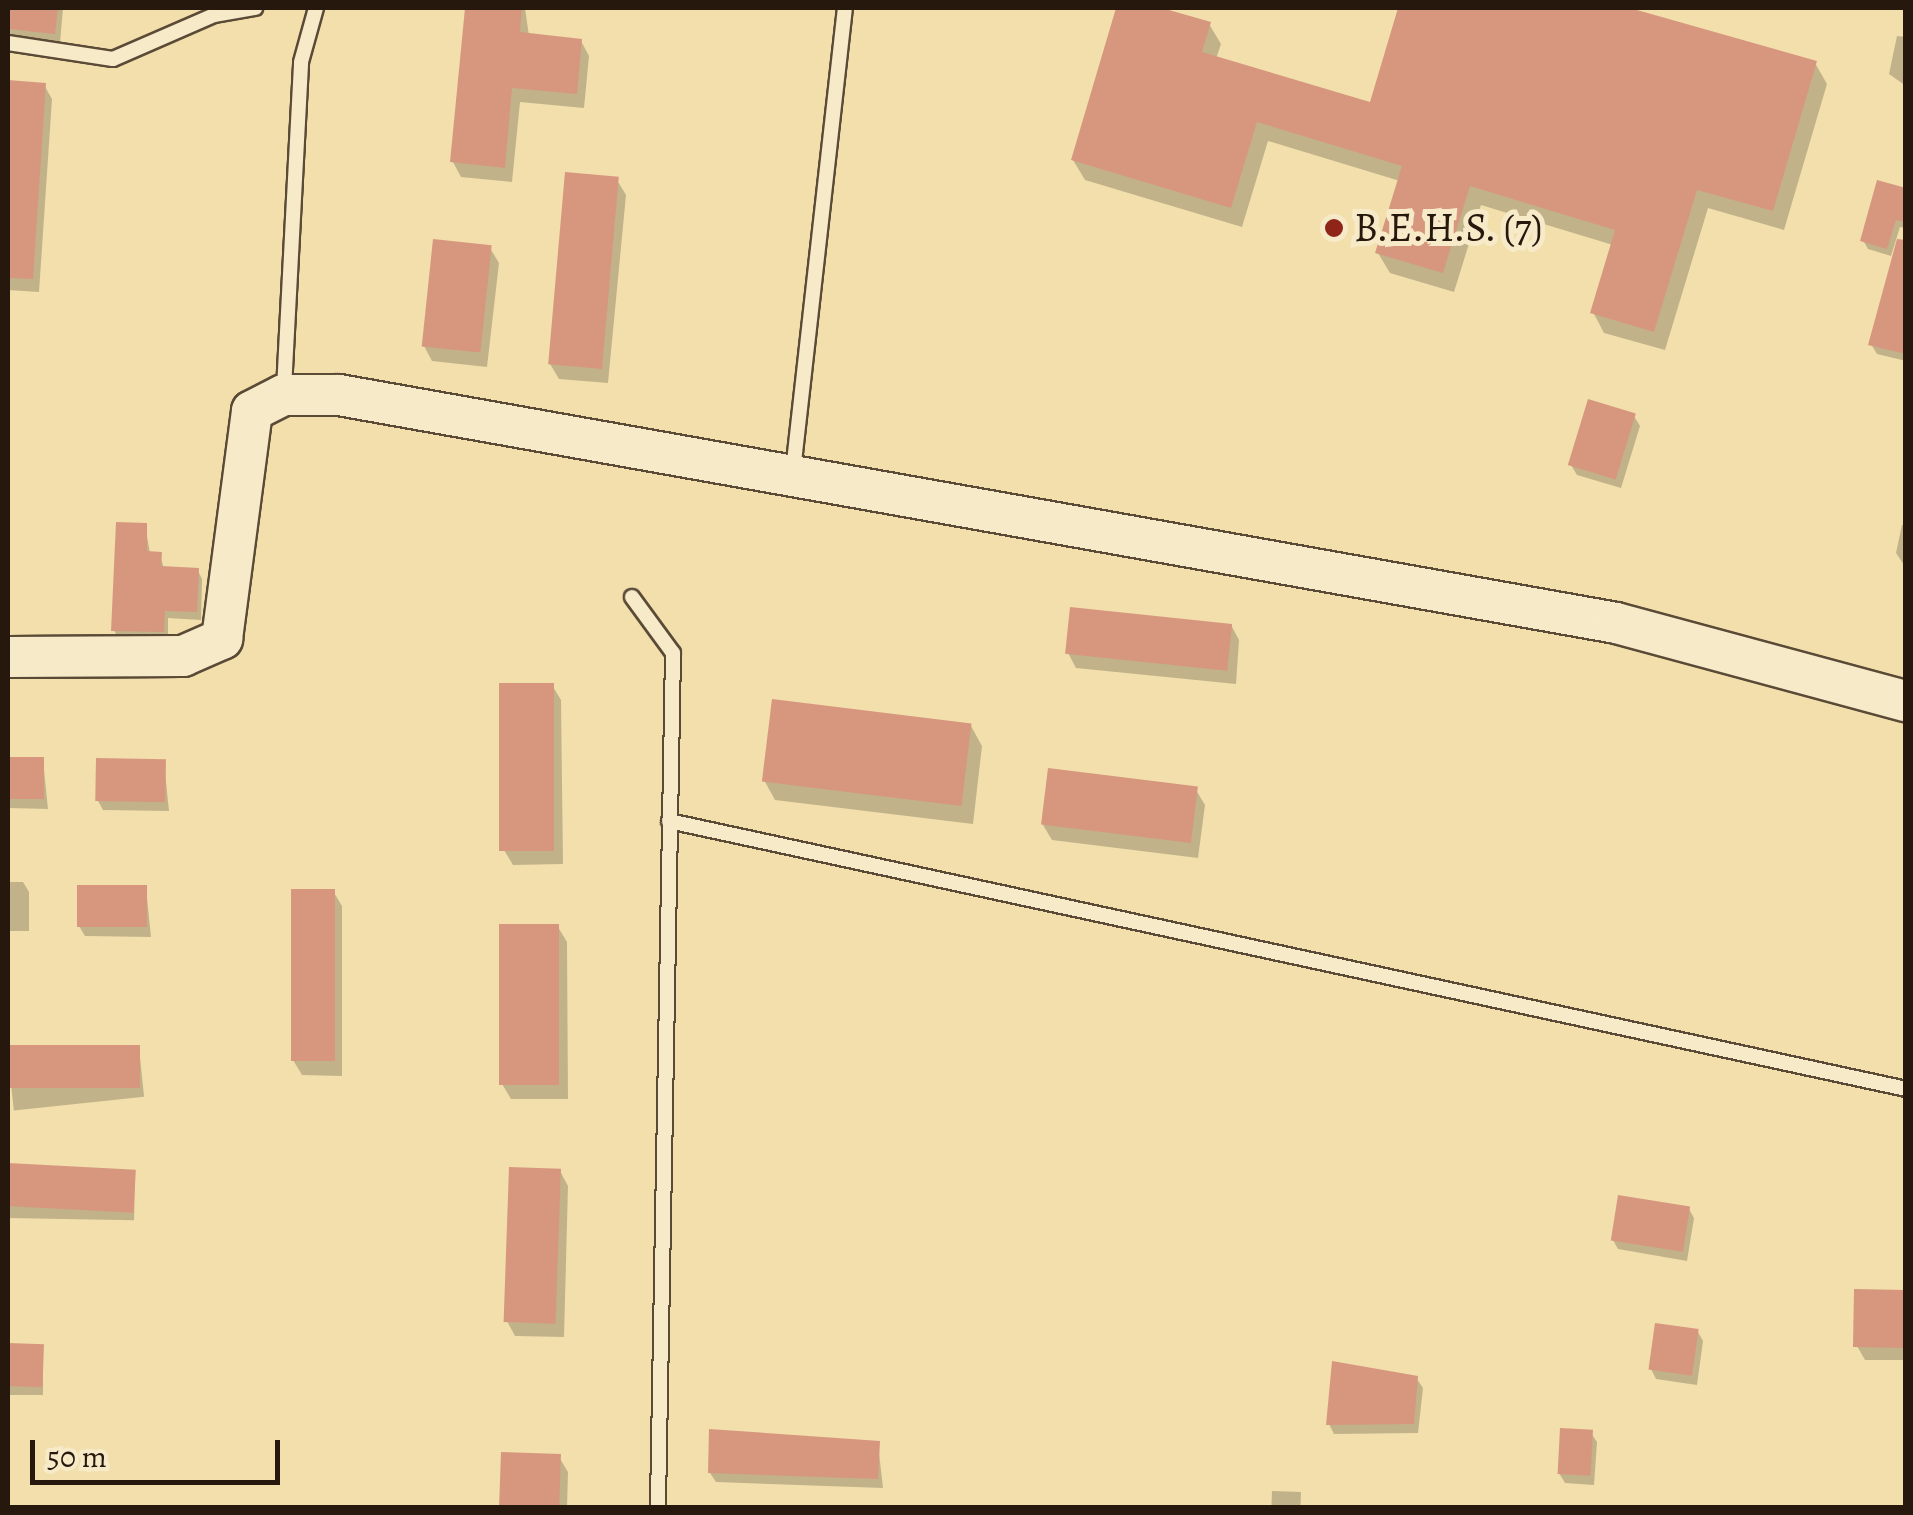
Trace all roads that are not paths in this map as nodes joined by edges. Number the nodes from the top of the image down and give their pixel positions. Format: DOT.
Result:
graph roads {
  1 [pos="255,8"];
  2 [pos="316,8"];
  3 [pos="845,8"];
  4 [pos="8,43"];
  5 [pos="284,395"];
  6 [pos="792,476"];
  7 [pos="632,597"];
  8 [pos="8,657"];
  9 [pos="1906,701"];
  10 [pos="669,821"];
  11 [pos="1906,1090"];
  12 [pos="658,1508"];
  1 -- 4 [label="lane"];
  2 -- 5 [label="lane"];
  3 -- 6 [label="lane"];
  5 -- 6 [label="street"];
  5 -- 8 [label="street"];
  6 -- 9 [label="street"];
  7 -- 10 [label="lane"];
  10 -- 11 [label="lane"];
  10 -- 12 [label="lane"];
}
